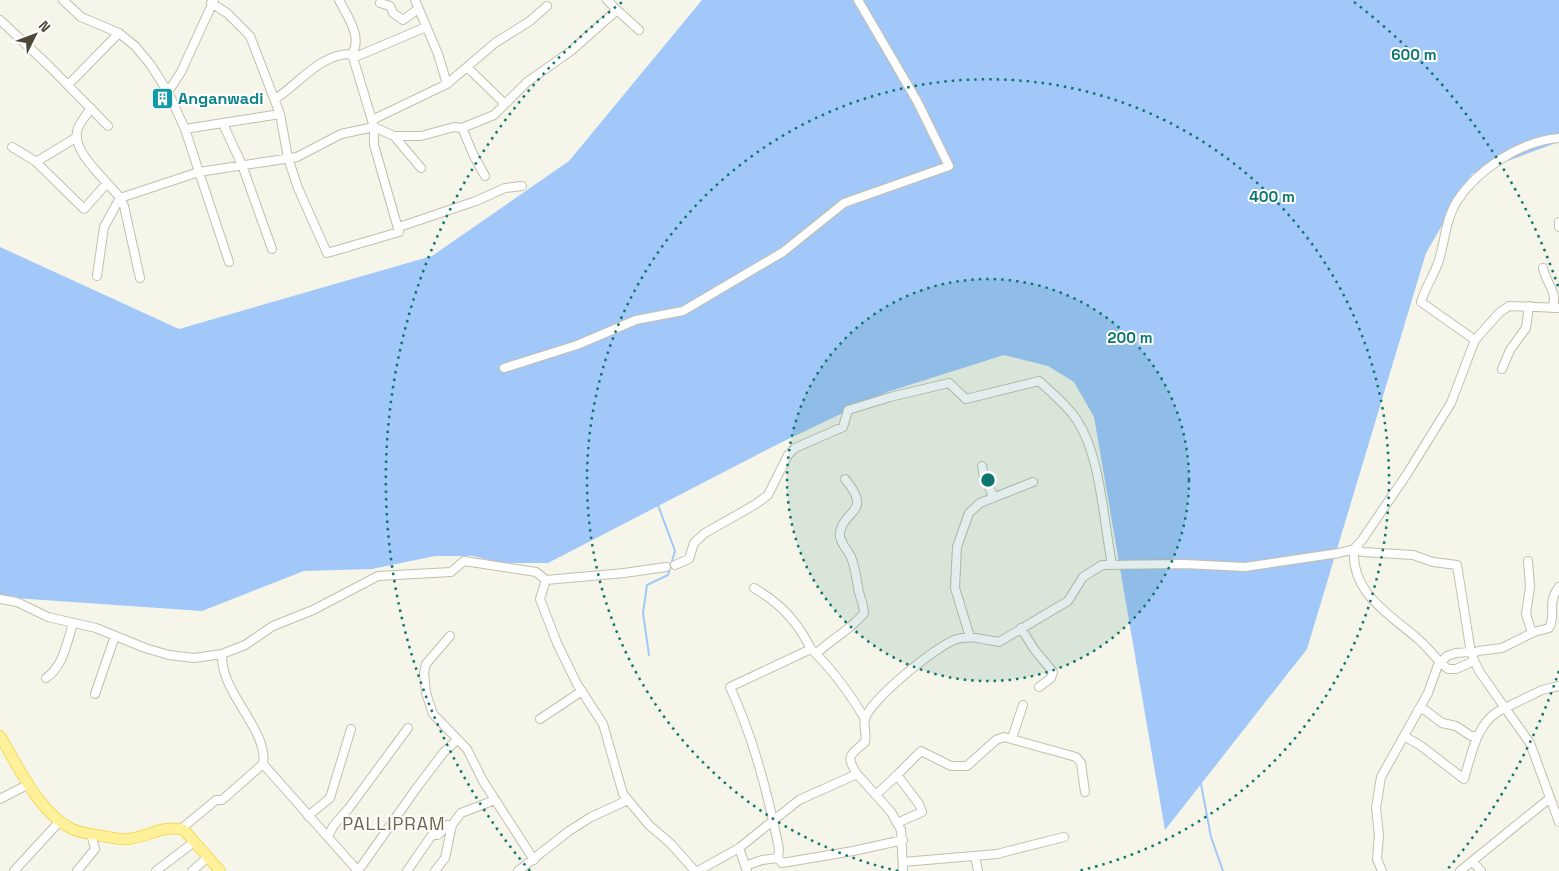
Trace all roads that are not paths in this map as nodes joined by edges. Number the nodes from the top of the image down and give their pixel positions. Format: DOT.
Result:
graph roads {
  1 [pos="63,0"];
  2 [pos="339,0"];
  3 [pos="415,0"];
  4 [pos="607,0"];
  5 [pos="858,0"];
  6 [pos="213,2"];
  7 [pos="380,3"];
  8 [pos="547,6"];
  9 [pos="418,9"];
  10 [pos="617,10"];
  11 [pos="1,22"];
  12 [pos="426,27"];
  13 [pos="639,30"];
  14 [pos="119,33"];
  15 [pos="353,56"];
  16 [pos="468,66"];
  17 [pos="447,84"];
  18 [pos="68,85"];
  19 [pos="168,92"];
  20 [pos="275,98"];
  21 [pos="504,104"];
  22 [pos="91,108"];
  23 [pos="280,114"];
  24 [pos="223,124"];
  25 [pos="373,124"];
  26 [pos="108,126"];
  27 [pos="185,128"];
  28 [pos="462,128"];
  29 [pos="394,136"];
  30 [pos="77,137"];
  31 [pos="1559,138"];
  32 [pos="12,146"];
  33 [pos="288,158"];
  34 [pos="36,162"];
  35 [pos="242,164"];
  36 [pos="421,168"];
  37 [pos="199,172"];
  38 [pos="485,176"];
  39 [pos="107,183"];
  40 [pos="522,186"];
  41 [pos="120,198"];
  42 [pos="1559,222"];
  43 [pos="398,227"];
  44 [pos="1559,227"];
  45 [pos="272,249"];
  46 [pos="229,262"];
  47 [pos="1543,268"];
  48 [pos="97,276"];
  49 [pos="140,278"];
  50 [pos="1529,306"];
  51 [pos="1557,309"];
  52 [pos="1475,340"];
  53 [pos="504,368"];
  54 [pos="1502,369"];
  55 [pos="982,466"];
  56 [pos="845,479"];
  57 [pos="1033,482"];
  58 [pos="991,500"];
  59 [pos="1354,549"];
  60 [pos="1528,561"];
  61 [pos="1112,564"];
  62 [pos="676,565"];
  63 [pos="666,567"];
  64 [pos="546,580"];
  65 [pos="1559,587"];
  66 [pos="754,588"];
  67 [pos="0,599"];
  68 [pos="73,624"];
  69 [pos="1021,628"];
  70 [pos="1532,633"];
  71 [pos="115,636"];
  72 [pos="450,636"];
  73 [pos="970,637"];
  74 [pos="813,651"];
  75 [pos="222,654"];
  76 [pos="1472,656"];
  77 [pos="1441,663"];
  78 [pos="46,678"];
  79 [pos="1559,686"];
  80 [pos="1040,688"];
  81 [pos="582,691"];
  82 [pos="95,694"];
  83 [pos="1024,705"];
  84 [pos="1505,708"];
  85 [pos="1418,710"];
  86 [pos="540,719"];
  87 [pos="865,719"];
  88 [pos="352,728"];
  89 [pos="408,728"];
  90 [pos="0,736"];
  91 [pos="1404,736"];
  92 [pos="1477,736"];
  93 [pos="1012,738"];
  94 [pos="457,740"];
  95 [pos="263,764"];
  96 [pos="857,774"];
  97 [pos="898,775"];
  98 [pos="29,784"];
  99 [pos="1085,792"];
  100 [pos="876,795"];
  101 [pos="1550,798"];
  102 [pos="0,799"];
  103 [pos="495,800"];
  104 [pos="628,800"];
  105 [pos="308,816"];
  106 [pos="60,821"];
  107 [pos="774,821"];
  108 [pos="897,822"];
  109 [pos="1559,822"];
  110 [pos="452,826"];
  111 [pos="181,829"];
  112 [pos="91,834"];
  113 [pos="328,836"];
  114 [pos="1064,837"];
  115 [pos="903,840"];
  116 [pos="194,842"];
  117 [pos="738,848"];
  118 [pos="975,856"];
  119 [pos="208,857"];
  120 [pos="778,858"];
  121 [pos="534,860"];
  122 [pos="1472,861"];
  123 [pos="903,862"];
  124 [pos="746,868"];
  125 [pos="14,871"];
  126 [pos="77,871"];
  127 [pos="156,871"];
  128 [pos="192,871"];
  129 [pos="220,871"];
  130 [pos="358,871"];
  131 [pos="407,871"];
  132 [pos="435,871"];
  133 [pos="518,871"];
  134 [pos="697,871"];
  135 [pos="903,871"];
  136 [pos="978,871"];
  137 [pos="1382,871"];
  138 [pos="1460,871"];
  139 [pos="1481,871"];
  1 -- 14 [label="street"];
  2 -- 15 [label="street"];
  3 -- 9 [label="street"];
  4 -- 10 [label="street"];
  5 -- 53 [label="street"];
  6 -- 19 [label="street"];
  6 -- 20 [label="street"];
  7 -- 9 [label="street"];
  8 -- 16 [label="street"];
  9 -- 12 [label="street"];
  10 -- 13 [label="street"];
  10 -- 21 [label="street"];
  11 -- 18 [label="street"];
  12 -- 15 [label="street"];
  12 -- 17 [label="street"];
  14 -- 18 [label="street"];
  14 -- 19 [label="street"];
  15 -- 20 [label="street"];
  15 -- 25 [label="street"];
  16 -- 17 [label="street"];
  16 -- 21 [label="street"];
  17 -- 25 [label="street"];
  18 -- 22 [label="street"];
  19 -- 27 [label="street"];
  20 -- 23 [label="street"];
  21 -- 28 [label="street"];
  22 -- 26 [label="street"];
  22 -- 30 [label="street"];
  23 -- 24 [label="street"];
  23 -- 33 [label="street"];
  24 -- 27 [label="street"];
  24 -- 35 [label="street"];
  25 -- 29 [label="street"];
  25 -- 33 [label="street"];
  25 -- 43 [label="street"];
  27 -- 37 [label="street"];
  28 -- 29 [label="street"];
  28 -- 38 [label="street"];
  29 -- 36 [label="street"];
  30 -- 34 [label="street"];
  30 -- 39 [label="street"];
  31 -- 52 [label="street"];
  32 -- 34 [label="street"];
  33 -- 35 [label="street"];
  33 -- 43 [label="street"];
  34 -- 39 [label="street"];
  35 -- 37 [label="street"];
  35 -- 45 [label="street"];
  37 -- 41 [label="street"];
  37 -- 46 [label="street"];
  39 -- 41 [label="street"];
  40 -- 43 [label="street"];
  41 -- 48 [label="street"];
  41 -- 49 [label="street"];
  42 -- 44 [label="street"];
  47 -- 51 [label="street"];
  50 -- 51 [label="street"];
  50 -- 52 [label="street"];
  50 -- 54 [label="street"];
  52 -- 59 [label="street"];
  55 -- 58 [label="street"];
  56 -- 74 [label="street"];
  57 -- 58 [label="street"];
  58 -- 73 [label="street"];
  59 -- 61 [label="street"];
  59 -- 76 [label="street"];
  59 -- 77 [label="street"];
  60 -- 70 [label="street"];
  61 -- 62 [label="street"];
  61 -- 69 [label="street"];
  63 -- 64 [label="street"];
  64 -- 75 [label="street"];
  64 -- 81 [label="street"];
  65 -- 70 [label="street"];
  66 -- 74 [label="street"];
  67 -- 68 [label="street"];
  68 -- 71 [label="street"];
  68 -- 78 [label="street"];
  69 -- 73 [label="street"];
  69 -- 80 [label="street"];
  70 -- 76 [label="street"];
  71 -- 75 [label="street"];
  71 -- 82 [label="street"];
  72 -- 94 [label="street"];
  73 -- 87 [label="street"];
  74 -- 87 [label="street"];
  74 -- 107 [label="street"];
  75 -- 95 [label="street"];
  76 -- 77 [label="street"];
  76 -- 77 [label="street"];
  76 -- 84 [label="street"];
  77 -- 85 [label="street"];
  79 -- 84 [label="street"];
  81 -- 86 [label="street"];
  81 -- 104 [label="street"];
  83 -- 93 [label="street"];
  84 -- 92 [label="street"];
  84 -- 101 [label="street"];
  85 -- 91 [label="street"];
  85 -- 92 [label="street"];
  87 -- 96 [label="street"];
  88 -- 105 [label="street"];
  89 -- 113 [label="street"];
  90 -- 98 [label="main road"];
  91 -- 92 [label="street"];
  91 -- 137 [label="street"];
  93 -- 97 [label="street"];
  93 -- 99 [label="street"];
  94 -- 103 [label="street"];
  94 -- 130 [label="street"];
  95 -- 105 [label="street"];
  95 -- 111 [label="street"];
  96 -- 100 [label="street"];
  96 -- 107 [label="street"];
  97 -- 100 [label="street"];
  97 -- 108 [label="street"];
  98 -- 102 [label="street"];
  98 -- 106 [label="main road"];
  100 -- 108 [label="street"];
  101 -- 109 [label="street"];
  101 -- 122 [label="street"];
  103 -- 110 [label="street"];
  103 -- 121 [label="street"];
  104 -- 121 [label="street"];
  104 -- 134 [label="street"];
  105 -- 113 [label="street"];
  106 -- 112 [label="main road"];
  106 -- 125 [label="street"];
  107 -- 117 [label="street"];
  107 -- 120 [label="street"];
  108 -- 115 [label="street"];
  110 -- 131 [label="street"];
  110 -- 132 [label="street"];
  111 -- 112 [label="main road"];
  111 -- 116 [label="main road"];
  112 -- 126 [label="street"];
  113 -- 130 [label="street"];
  114 -- 118 [label="street"];
  115 -- 120 [label="street"];
  115 -- 123 [label="street"];
  116 -- 119 [label="main road"];
  116 -- 127 [label="street"];
  117 -- 124 [label="street"];
  117 -- 134 [label="street"];
  118 -- 123 [label="street"];
  118 -- 136 [label="street"];
  119 -- 128 [label="street"];
  119 -- 129 [label="main road"];
  120 -- 124 [label="street"];
  121 -- 133 [label="street"];
  122 -- 138 [label="street"];
  122 -- 139 [label="street"];
  123 -- 135 [label="street"];
}
